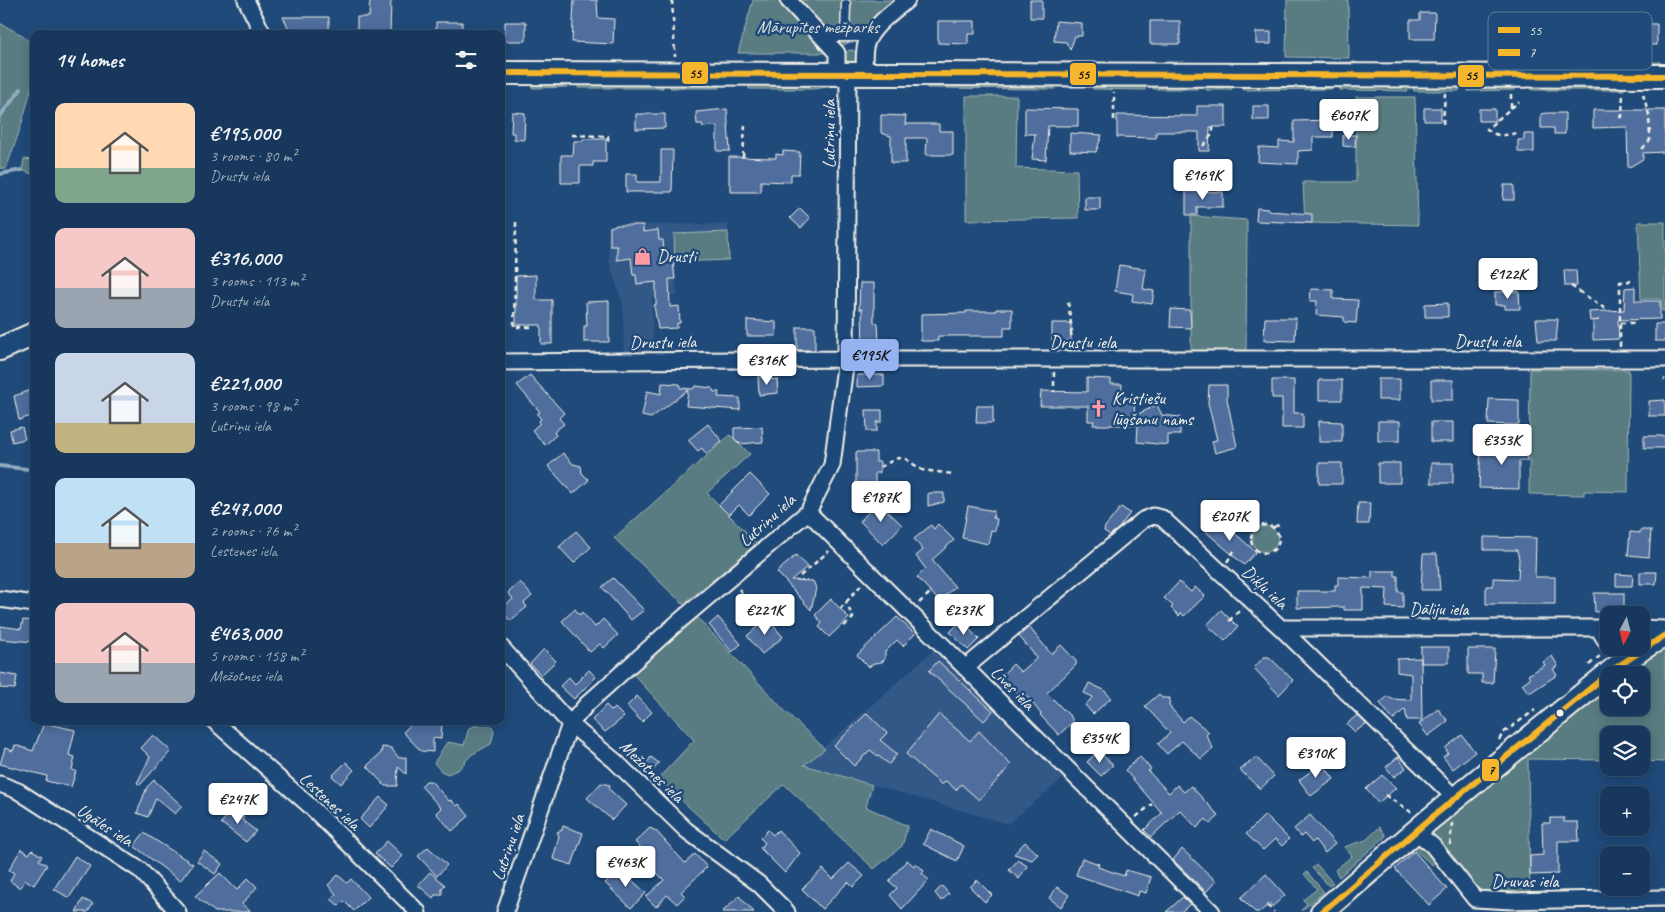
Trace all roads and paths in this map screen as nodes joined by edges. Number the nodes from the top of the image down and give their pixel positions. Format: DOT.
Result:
graph roads {
  1 [pos="246,0"];
  2 [pos="672,0"];
  3 [pos="788,0"];
  4 [pos="907,0"];
  5 [pos="846,4"];
  6 [pos="261,30"];
  7 [pos="823,37"];
  8 [pos="845,37"];
  9 [pos="869,37"];
  10 [pos="675,60"];
  11 [pos="850,72"];
  12 [pos="505,73"];
  13 [pos="1665,76"];
  14 [pos="1114,92"];
  15 [pos="1445,92"];
  16 [pos="1511,92"];
  17 [pos="1622,92"];
  18 [pos="1643,92"];
  19 [pos="1519,102"];
  20 [pos="1511,108"];
  21 [pos="1620,117"];
  22 [pos="1114,120"];
  23 [pos="1443,124"];
  24 [pos="744,125"];
  25 [pos="1213,127"];
  26 [pos="1517,133"];
  27 [pos="572,135"];
  28 [pos="608,144"];
  29 [pos="1203,146"];
  30 [pos="1642,149"];
  31 [pos="743,157"];
  32 [pos="516,222"];
  33 [pos="1631,281"];
  34 [pos="1571,286"];
  35 [pos="1068,302"];
  36 [pos="1607,310"];
  37 [pos="1637,322"];
  38 [pos="1620,323"];
  39 [pos="535,326"];
  40 [pos="1072,331"];
  41 [pos="30,336"];
  42 [pos="0,350"];
  43 [pos="846,359"];
  44 [pos="1620,359"];
  45 [pos="1665,359"];
  46 [pos="1054,360"];
  47 [pos="505,362"];
  48 [pos="1054,392"];
  49 [pos="880,467"];
  50 [pos="953,474"];
  51 [pos="808,512"];
  52 [pos="1282,523"];
  53 [pos="1274,528"];
  54 [pos="839,542"];
  55 [pos="871,574"];
  56 [pos="800,576"];
  57 [pos="729,579"];
  58 [pos="0,600"];
  59 [pos="846,602"];
  60 [pos="30,604"];
  61 [pos="840,609"];
  62 [pos="763,622"];
  63 [pos="844,626"];
  64 [pos="1281,628"];
  65 [pos="1600,628"];
  66 [pos="1650,628"];
  67 [pos="1665,628"];
  68 [pos="1665,635"];
  69 [pos="1650,644"];
  70 [pos="505,652"];
  71 [pos="1609,656"];
  72 [pos="965,668"];
  73 [pos="505,669"];
  74 [pos="520,670"];
  75 [pos="570,724"];
  76 [pos="219,725"];
  77 [pos="0,784"];
  78 [pos="1385,795"];
  79 [pos="1456,797"];
  80 [pos="1152,804"];
  81 [pos="1413,822"];
  82 [pos="1126,826"];
  83 [pos="1453,871"];
  84 [pos="1665,898"];
  85 [pos="1478,905"];
  86 [pos="1268,906"];
  87 [pos="178,912"];
  88 [pos="418,912"];
  89 [pos="505,912"];
  90 [pos="787,912"];
  91 [pos="1212,912"];
  92 [pos="1274,912"];
  93 [pos="1322,912"];
  1 -- 6 [label="street"];
  2 -- 10 [label="path"];
  3 -- 7 [label="street"];
  4 -- 9 [label="street"];
  5 -- 8 [label="lane"];
  7 -- 8 [label="lane"];
  7 -- 11 [label="street"];
  8 -- 9 [label="lane"];
  9 -- 11 [label="street"];
  11 -- 12 [label="main road"];
  11 -- 13 [label="main road"];
  11 -- 43 [label="street, Lutriņu iela"];
  14 -- 22 [label="path"];
  15 -- 23 [label="path"];
  16 -- 20 [label="path"];
  17 -- 21 [label="path"];
  18 -- 30 [label="path"];
  19 -- 20 [label="path"];
  20 -- 26 [label="path"];
  24 -- 31 [label="path"];
  25 -- 29 [label="path"];
  27 -- 28 [label="path"];
  32 -- 39 [label="path"];
  33 -- 38 [label="path"];
  34 -- 36 [label="path"];
  35 -- 40 [label="path"];
  37 -- 38 [label="path"];
  38 -- 44 [label="path"];
  41 -- 42 [label="main road"];
  43 -- 46 [label="street, Drustu iela"];
  43 -- 47 [label="street, Drustu iela"];
  43 -- 51 [label="street, Lutriņu iela"];
  44 -- 45 [label="street, Drustu iela"];
  44 -- 46 [label="street, Drustu iela"];
  46 -- 48 [label="path"];
  49 -- 50 [label="path"];
  51 -- 54 [label="street, Līves iela"];
  51 -- 57 [label="street, Lutriņu iela"];
  52 -- 53 [label="path"];
  53 -- 53 [label="path"];
  54 -- 55 [label="street, Līves iela"];
  54 -- 56 [label="path"];
  55 -- 59 [label="path"];
  55 -- 72 [label="street, Līves iela"];
  57 -- 62 [label="path"];
  57 -- 75 [label="street, Lutriņu iela"];
  58 -- 60 [label="street"];
  59 -- 61 [label="path"];
  59 -- 63 [label="path"];
  64 -- 65 [label="street, Dāliju iela"];
  64 -- 72 [label="street, Dikļu iela"];
  64 -- 79 [label="street, Dikļu iela"];
  66 -- 67 [label="street"];
  68 -- 69 [label="main road"];
  70 -- 74 [label="street, Mežotnes iela"];
  71 -- 79 [label="main road"];
  72 -- 82 [label="street, Līves iela"];
  73 -- 74 [label="street"];
  74 -- 75 [label="street, Mežotnes iela"];
  75 -- 89 [label="street, Lutriņu iela"];
  75 -- 90 [label="street, Mežotnes iela"];
  76 -- 88 [label="street, Lestenes iela"];
  77 -- 87 [label="street, Ugāles iela"];
  78 -- 81 [label="path"];
  79 -- 81 [label="main road"];
  79 -- 83 [label="path"];
  80 -- 82 [label="path"];
  81 -- 83 [label="street, Druvas iela"];
  81 -- 93 [label="main road"];
  82 -- 91 [label="street, Līves iela"];
  83 -- 85 [label="street, Druvas iela"];
  84 -- 85 [label="street, Druvas iela"];
  86 -- 92 [label="path"];
}
